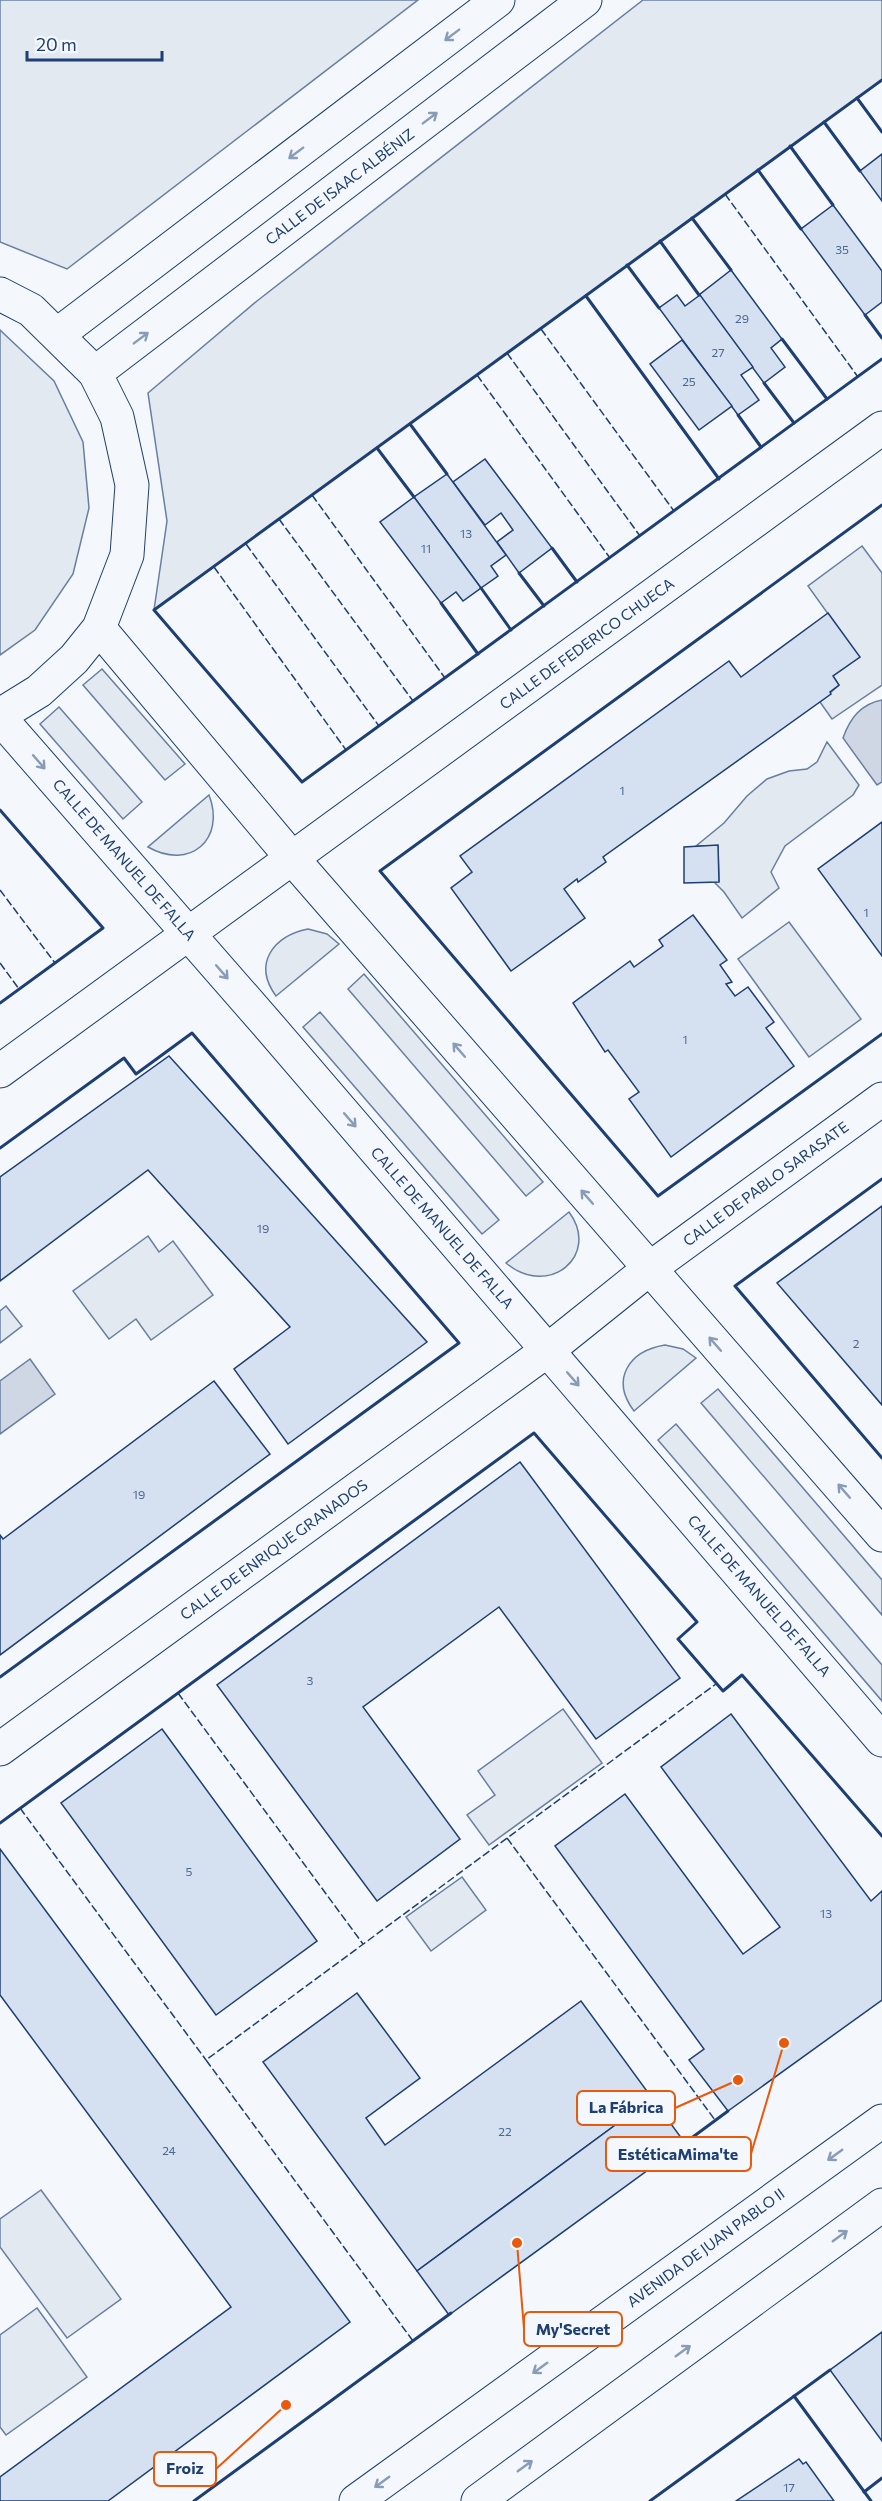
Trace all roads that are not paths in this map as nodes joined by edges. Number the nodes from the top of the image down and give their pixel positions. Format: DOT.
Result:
graph roads {
  1 [pos="498,0"];
  2 [pos="585,0"];
  3 [pos="0,294"];
  4 [pos="57,334"];
  5 [pos="94,373"];
  6 [pos="882,428"];
  7 [pos="99,628"];
  8 [pos="0,717"];
  9 [pos="291,858"];
  10 [pos="188,933"];
  11 [pos="0,1071"];
  12 [pos="882,1099"];
  13 [pos="649,1269"];
  14 [pos="548,1350"];
  15 [pos="882,1536"];
  16 [pos="882,1740"];
  17 [pos="0,1749"];
  18 [pos="882,2121"];
  19 [pos="882,2205"];
  20 [pos="356,2501"];
  21 [pos="478,2501"];
  1 -- 4 [label="street, one-way"];
  5 -- 2 [label="street, CALLE DE ISAAC ALBÉNIZ, one-way"];
  3 -- 4 [label="street"];
  4 -- 5 [label="street"];
  5 -- 7 [label="street"];
  6 -- 9 [label="street, CALLE DE FEDERICO CHUECA"];
  7 -- 8 [label="street"];
  7 -- 9 [label="street"];
  8 -- 10 [label="street, CALLE DE MANUEL DE FALLA, one-way"];
  9 -- 10 [label="street, CALLE DE FEDERICO CHUECA"];
  13 -- 9 [label="street, one-way"];
  10 -- 11 [label="street"];
  10 -- 14 [label="street, CALLE DE MANUEL DE FALLA, one-way"];
  12 -- 13 [label="street, CALLE DE PABLO SARASATE"];
  13 -- 14 [label="street, CALLE DE PABLO SARASATE"];
  15 -- 13 [label="street, one-way"];
  14 -- 16 [label="street, CALLE DE MANUEL DE FALLA, one-way"];
  14 -- 17 [label="street, CALLE DE ENRIQUE GRANADOS"];
  18 -- 20 [label="street, AVENIDA DE JUAN PABLO II, one-way"];
  21 -- 19 [label="street, one-way"];
}
